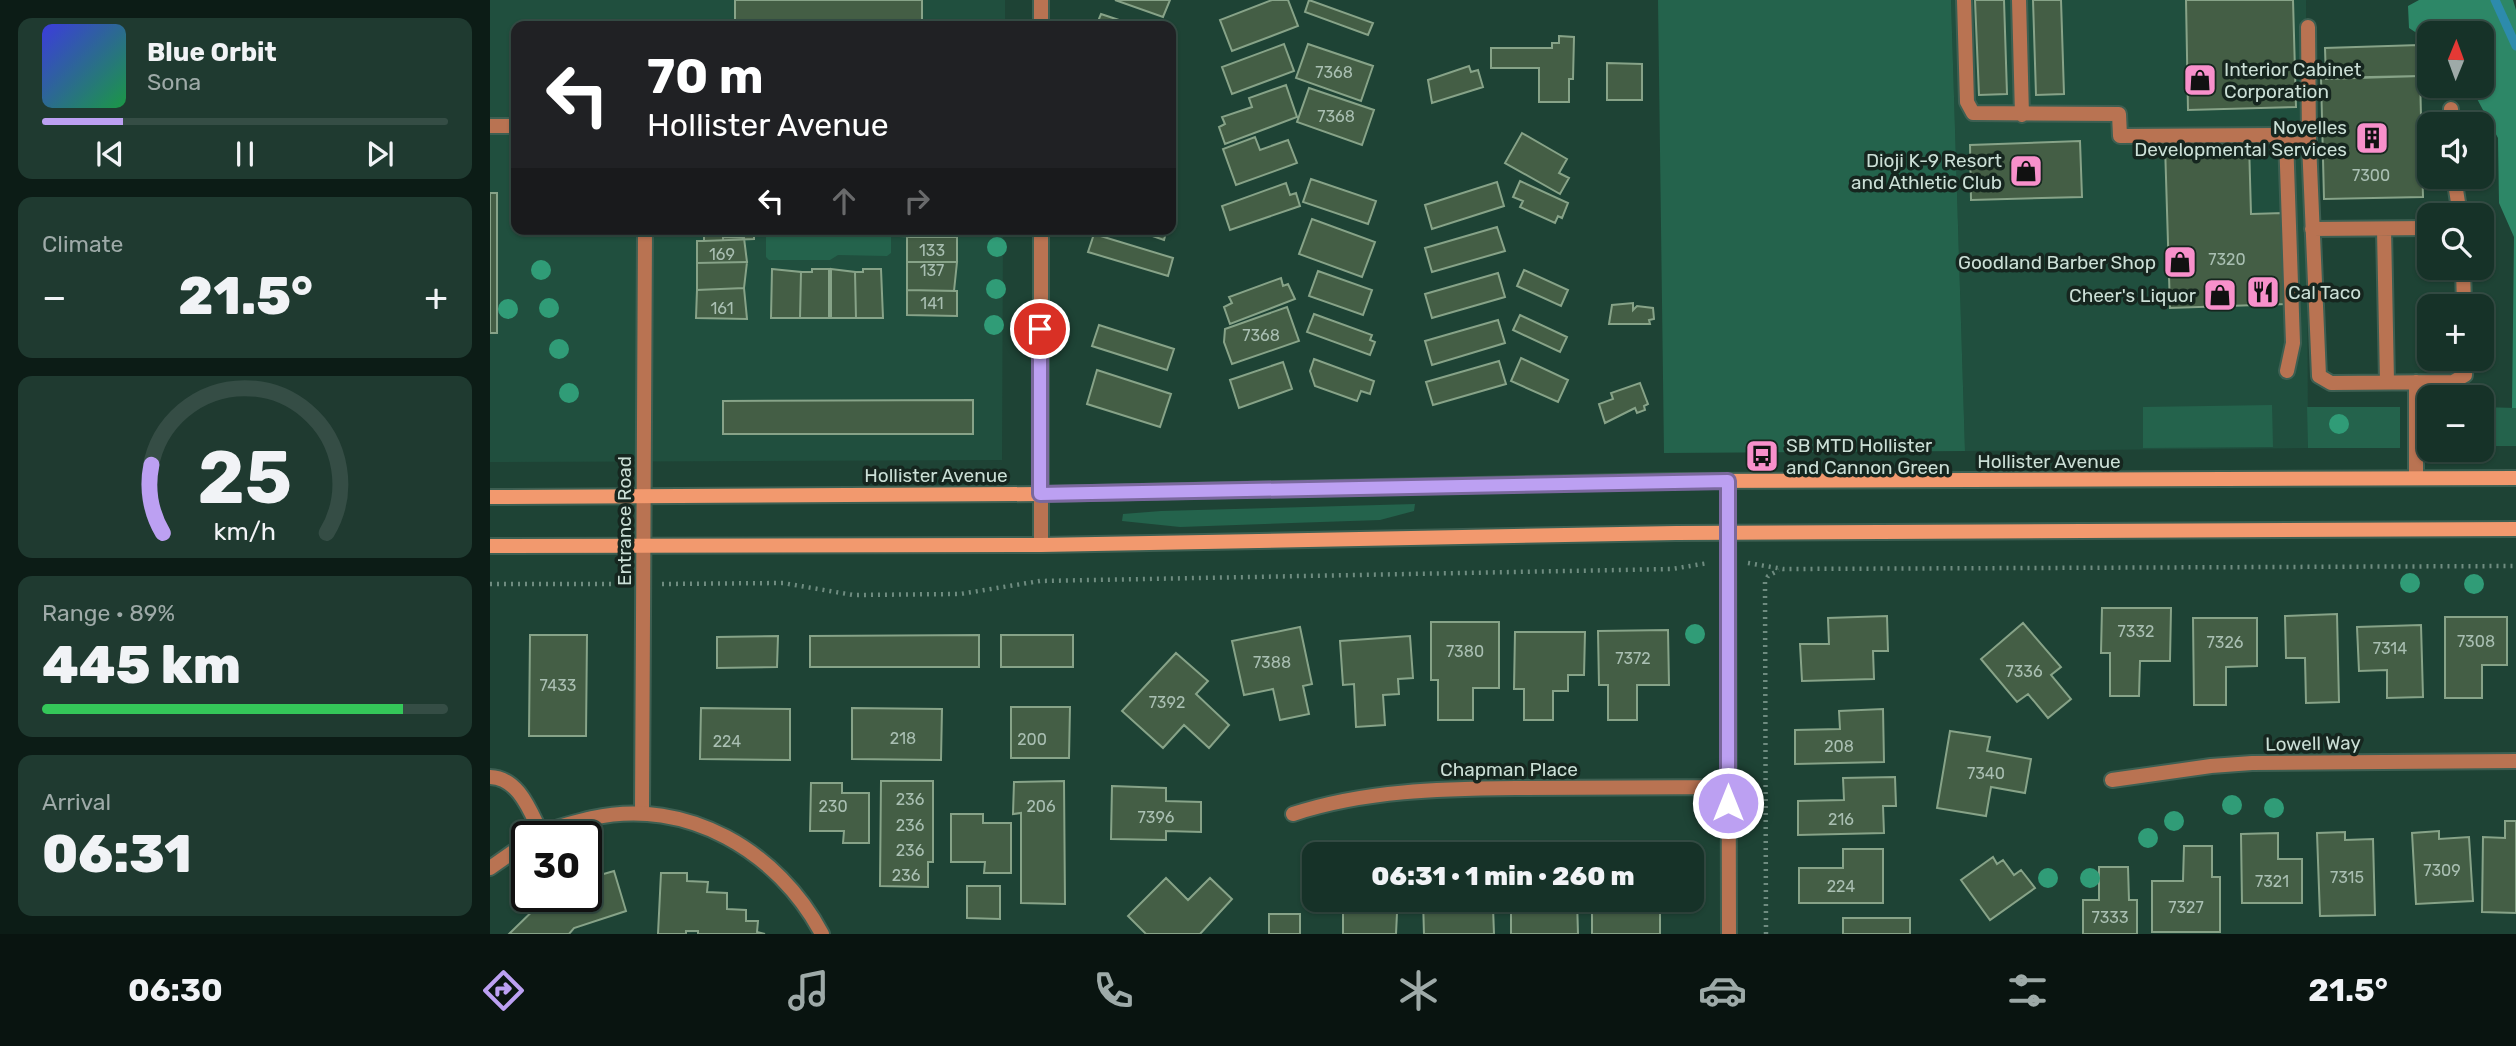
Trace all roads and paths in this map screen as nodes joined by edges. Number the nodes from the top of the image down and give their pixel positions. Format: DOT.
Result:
graph roads {
  1 [pos="1041,0"];
  2 [pos="1964,0"];
  3 [pos="2019,0"];
  4 [pos="1041,21"];
  5 [pos="2308,27"];
  6 [pos="2451,109"];
  7 [pos="2451,112"];
  8 [pos="2022,115"];
  9 [pos="490,126"];
  10 [pos="511,126"];
  11 [pos="2288,144"];
  12 [pos="2309,144"];
  13 [pos="2417,228"];
  14 [pos="2312,229"];
  15 [pos="2384,229"];
  16 [pos="645,235"];
  17 [pos="1041,235"];
  18 [pos="2287,371"];
  19 [pos="2465,371"];
  20 [pos="2387,382"];
  21 [pos="2416,382"];
  22 [pos="2416,477"];
  23 [pos="2516,478"];
  24 [pos="1728,481"];
  25 [pos="1040,494"];
  26 [pos="643,496"];
  27 [pos="490,497"];
  28 [pos="2516,528"];
  29 [pos="1728,533"];
  30 [pos="490,545"];
  31 [pos="1041,545"];
  32 [pos="643,546"];
  33 [pos="1697,563"];
  34 [pos="1755,563"];
  35 [pos="2516,566"];
  36 [pos="1783,569"];
  37 [pos="490,584"];
  38 [pos="603,584"];
  39 [pos="679,584"];
  40 [pos="2516,761"];
  41 [pos="490,778"];
  42 [pos="2112,780"];
  43 [pos="1728,788"];
  44 [pos="642,812"];
  45 [pos="1293,814"];
  46 [pos="532,821"];
  47 [pos="587,821"];
  48 [pos="511,853"];
  49 [pos="490,868"];
  50 [pos="822,934"];
  51 [pos="1729,934"];
  52 [pos="1766,934"];
  1 -- 4 [label="street"];
  2 -- 8 [label="street"];
  3 -- 8 [label="street"];
  5 -- 12 [label="street"];
  6 -- 7 [label="street"];
  8 -- 11 [label="street"];
  9 -- 10 [label="street"];
  11 -- 12 [label="street"];
  11 -- 18 [label="street"];
  12 -- 14 [label="street"];
  13 -- 15 [label="street"];
  14 -- 15 [label="street"];
  14 -- 20 [label="street"];
  15 -- 20 [label="street"];
  16 -- 26 [label="street, Entrance Road"];
  17 -- 25 [label="street"];
  19 -- 21 [label="street"];
  20 -- 21 [label="street"];
  21 -- 22 [label="street"];
  22 -- 23 [label="main road, Hollister Avenue"];
  22 -- 24 [label="main road, Hollister Avenue"];
  24 -- 25 [label="main road, Hollister Avenue"];
  24 -- 29 [label="street"];
  25 -- 26 [label="main road, Hollister Avenue"];
  25 -- 31 [label="street"];
  26 -- 27 [label="main road, Hollister Avenue"];
  26 -- 32 [label="street, Entrance Road"];
  28 -- 29 [label="main road"];
  29 -- 31 [label="main road"];
  29 -- 43 [label="street"];
  30 -- 32 [label="main road"];
  31 -- 32 [label="main road"];
  32 -- 44 [label="street, Entrance Road"];
  33 -- 39 [label="path"];
  34 -- 36 [label="path"];
  35 -- 36 [label="path"];
  36 -- 52 [label="path"];
  37 -- 38 [label="path"];
  40 -- 42 [label="street, Lowell Way"];
  41 -- 46 [label="street"];
  43 -- 45 [label="street, Chapman Place"];
  43 -- 51 [label="street"];
  44 -- 47 [label="street"];
  44 -- 50 [label="street"];
  48 -- 49 [label="street"];
}
